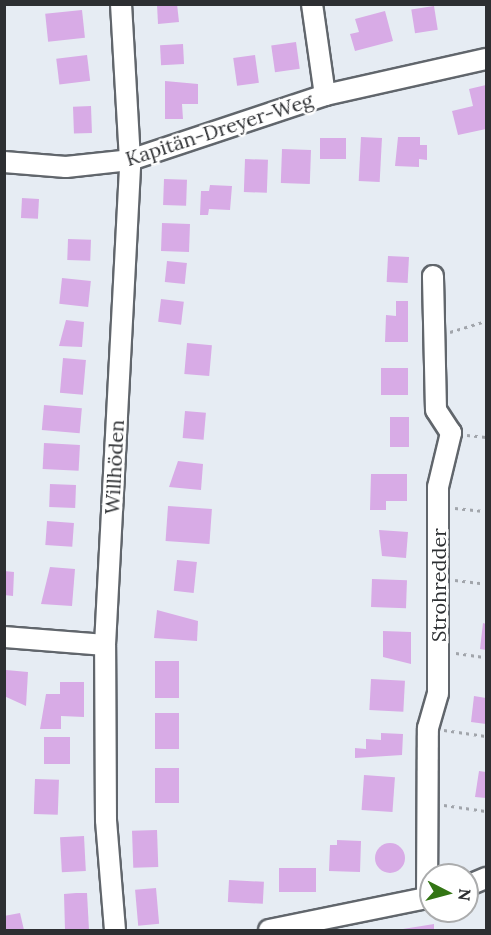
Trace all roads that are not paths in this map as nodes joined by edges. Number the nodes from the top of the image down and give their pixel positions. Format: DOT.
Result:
graph roads {
  1 [pos="121,4"];
  2 [pos="312,4"];
  3 [pos="486,59"];
  4 [pos="325,95"];
  5 [pos="130,160"];
  6 [pos="4,162"];
  7 [pos="433,276"];
  8 [pos="4,637"];
  9 [pos="105,645"];
  10 [pos="428,863"];
  11 [pos="419,900"];
  12 [pos="115,930"];
  13 [pos="269,930"];
  1 -- 5 [label="street, Willhöden"];
  2 -- 4 [label="street, Kapitän-Dreyer-Weg"];
  3 -- 4 [label="street, Kapitän-Dreyer-Weg"];
  4 -- 5 [label="street, Kapitän-Dreyer-Weg"];
  5 -- 6 [label="street, Kapitän-Dreyer-Weg"];
  5 -- 9 [label="street, Willhöden"];
  7 -- 10 [label="street, Strohredder"];
  8 -- 9 [label="street"];
  9 -- 12 [label="street, Willhöden"];
  11 -- 13 [label="street"];
}
